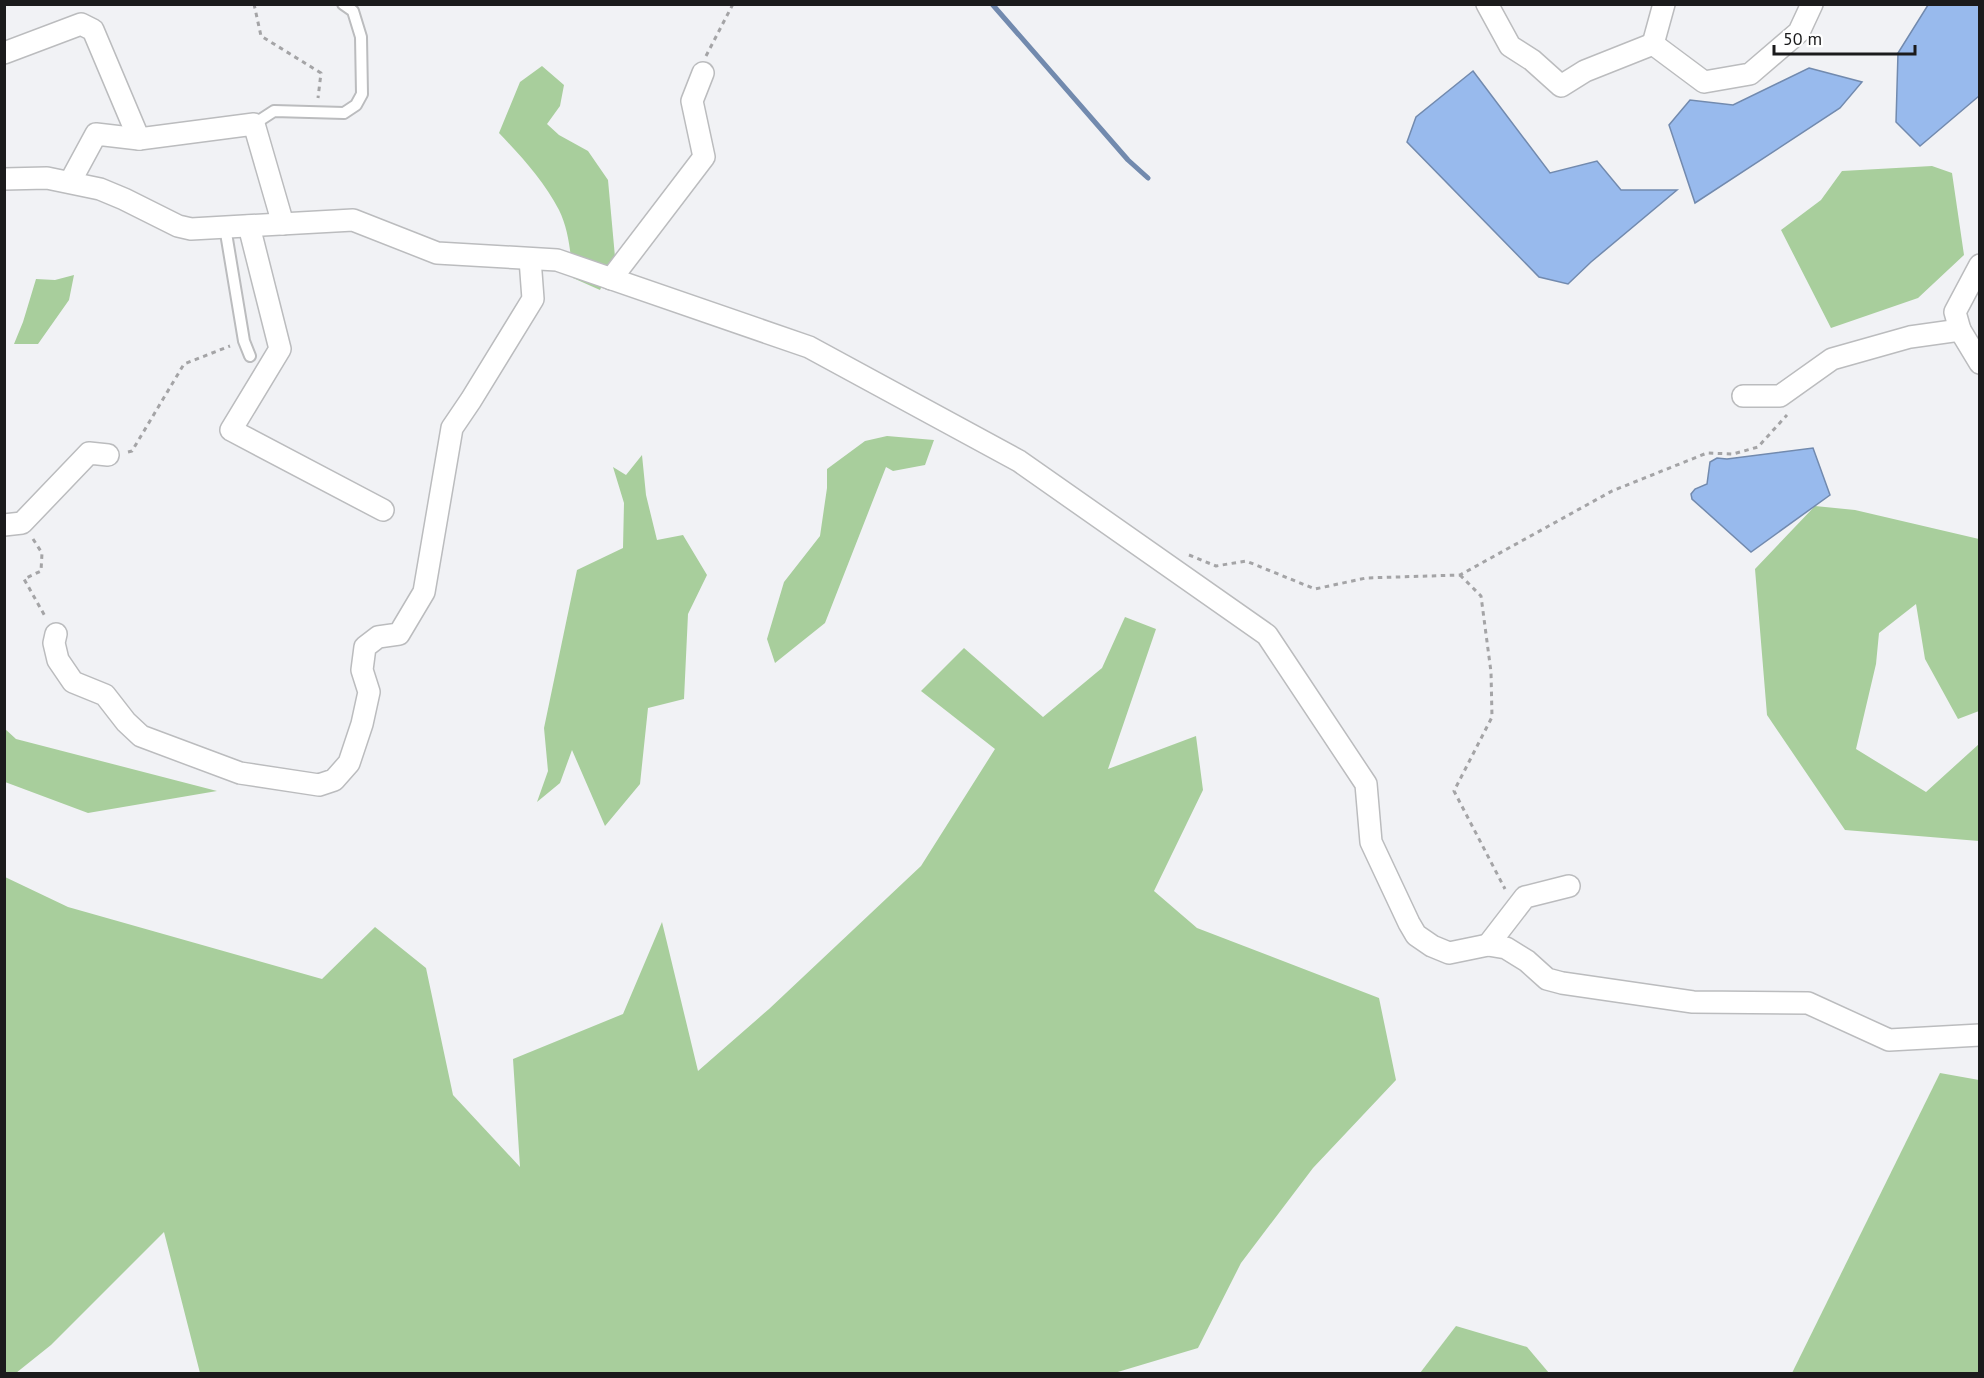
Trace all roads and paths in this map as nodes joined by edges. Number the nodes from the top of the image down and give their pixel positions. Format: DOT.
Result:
graph roads {
  1 [pos="254,4"];
  2 [pos="342,4"];
  3 [pos="734,4"];
  4 [pos="1487,4"];
  5 [pos="1664,4"];
  6 [pos="1812,4"];
  7 [pos="1653,44"];
  8 [pos="4,53"];
  9 [pos="703,73"];
  10 [pos="317,112"];
  11 [pos="254,124"];
  12 [pos="139,139"];
  13 [pos="4,179"];
  14 [pos="70,182"];
  15 [pos="283,224"];
  16 [pos="249,226"];
  17 [pos="225,227"];
  18 [pos="530,259"];
  19 [pos="1980,265"];
  20 [pos="610,279"];
  21 [pos="1960,330"];
  22 [pos="244,340"];
  23 [pos="250,356"];
  24 [pos="1980,363"];
  25 [pos="1743,396"];
  26 [pos="1788,413"];
  27 [pos="108,455"];
  28 [pos="383,510"];
  29 [pos="13,524"];
  30 [pos="1189,554"];
  31 [pos="1460,575"];
  32 [pos="56,634"];
  33 [pos="1569,886"];
  34 [pos="1516,909"];
  35 [pos="1488,945"];
  36 [pos="1980,1035"];
  1 -- 10 [label="path"];
  2 -- 10 [label="lane"];
  3 -- 9 [label="path"];
  4 -- 7 [label="street"];
  5 -- 7 [label="street"];
  6 -- 7 [label="street"];
  8 -- 12 [label="street"];
  9 -- 20 [label="street"];
  10 -- 11 [label="lane"];
  11 -- 12 [label="street"];
  11 -- 15 [label="street"];
  12 -- 14 [label="street"];
  13 -- 14 [label="street"];
  14 -- 17 [label="street"];
  15 -- 16 [label="street"];
  15 -- 18 [label="street"];
  16 -- 17 [label="street"];
  16 -- 28 [label="street"];
  17 -- 22 [label="lane"];
  18 -- 20 [label="street"];
  18 -- 32 [label="street"];
  19 -- 21 [label="street"];
  20 -- 35 [label="street"];
  21 -- 24 [label="street"];
  21 -- 25 [label="street"];
  22 -- 23 [label="lane"];
  22 -- 27 [label="path"];
  26 -- 31 [label="path"];
  27 -- 29 [label="street"];
  29 -- 32 [label="path"];
  30 -- 31 [label="path"];
  31 -- 34 [label="path"];
  33 -- 34 [label="street"];
  34 -- 35 [label="street"];
  35 -- 36 [label="street"];
}
